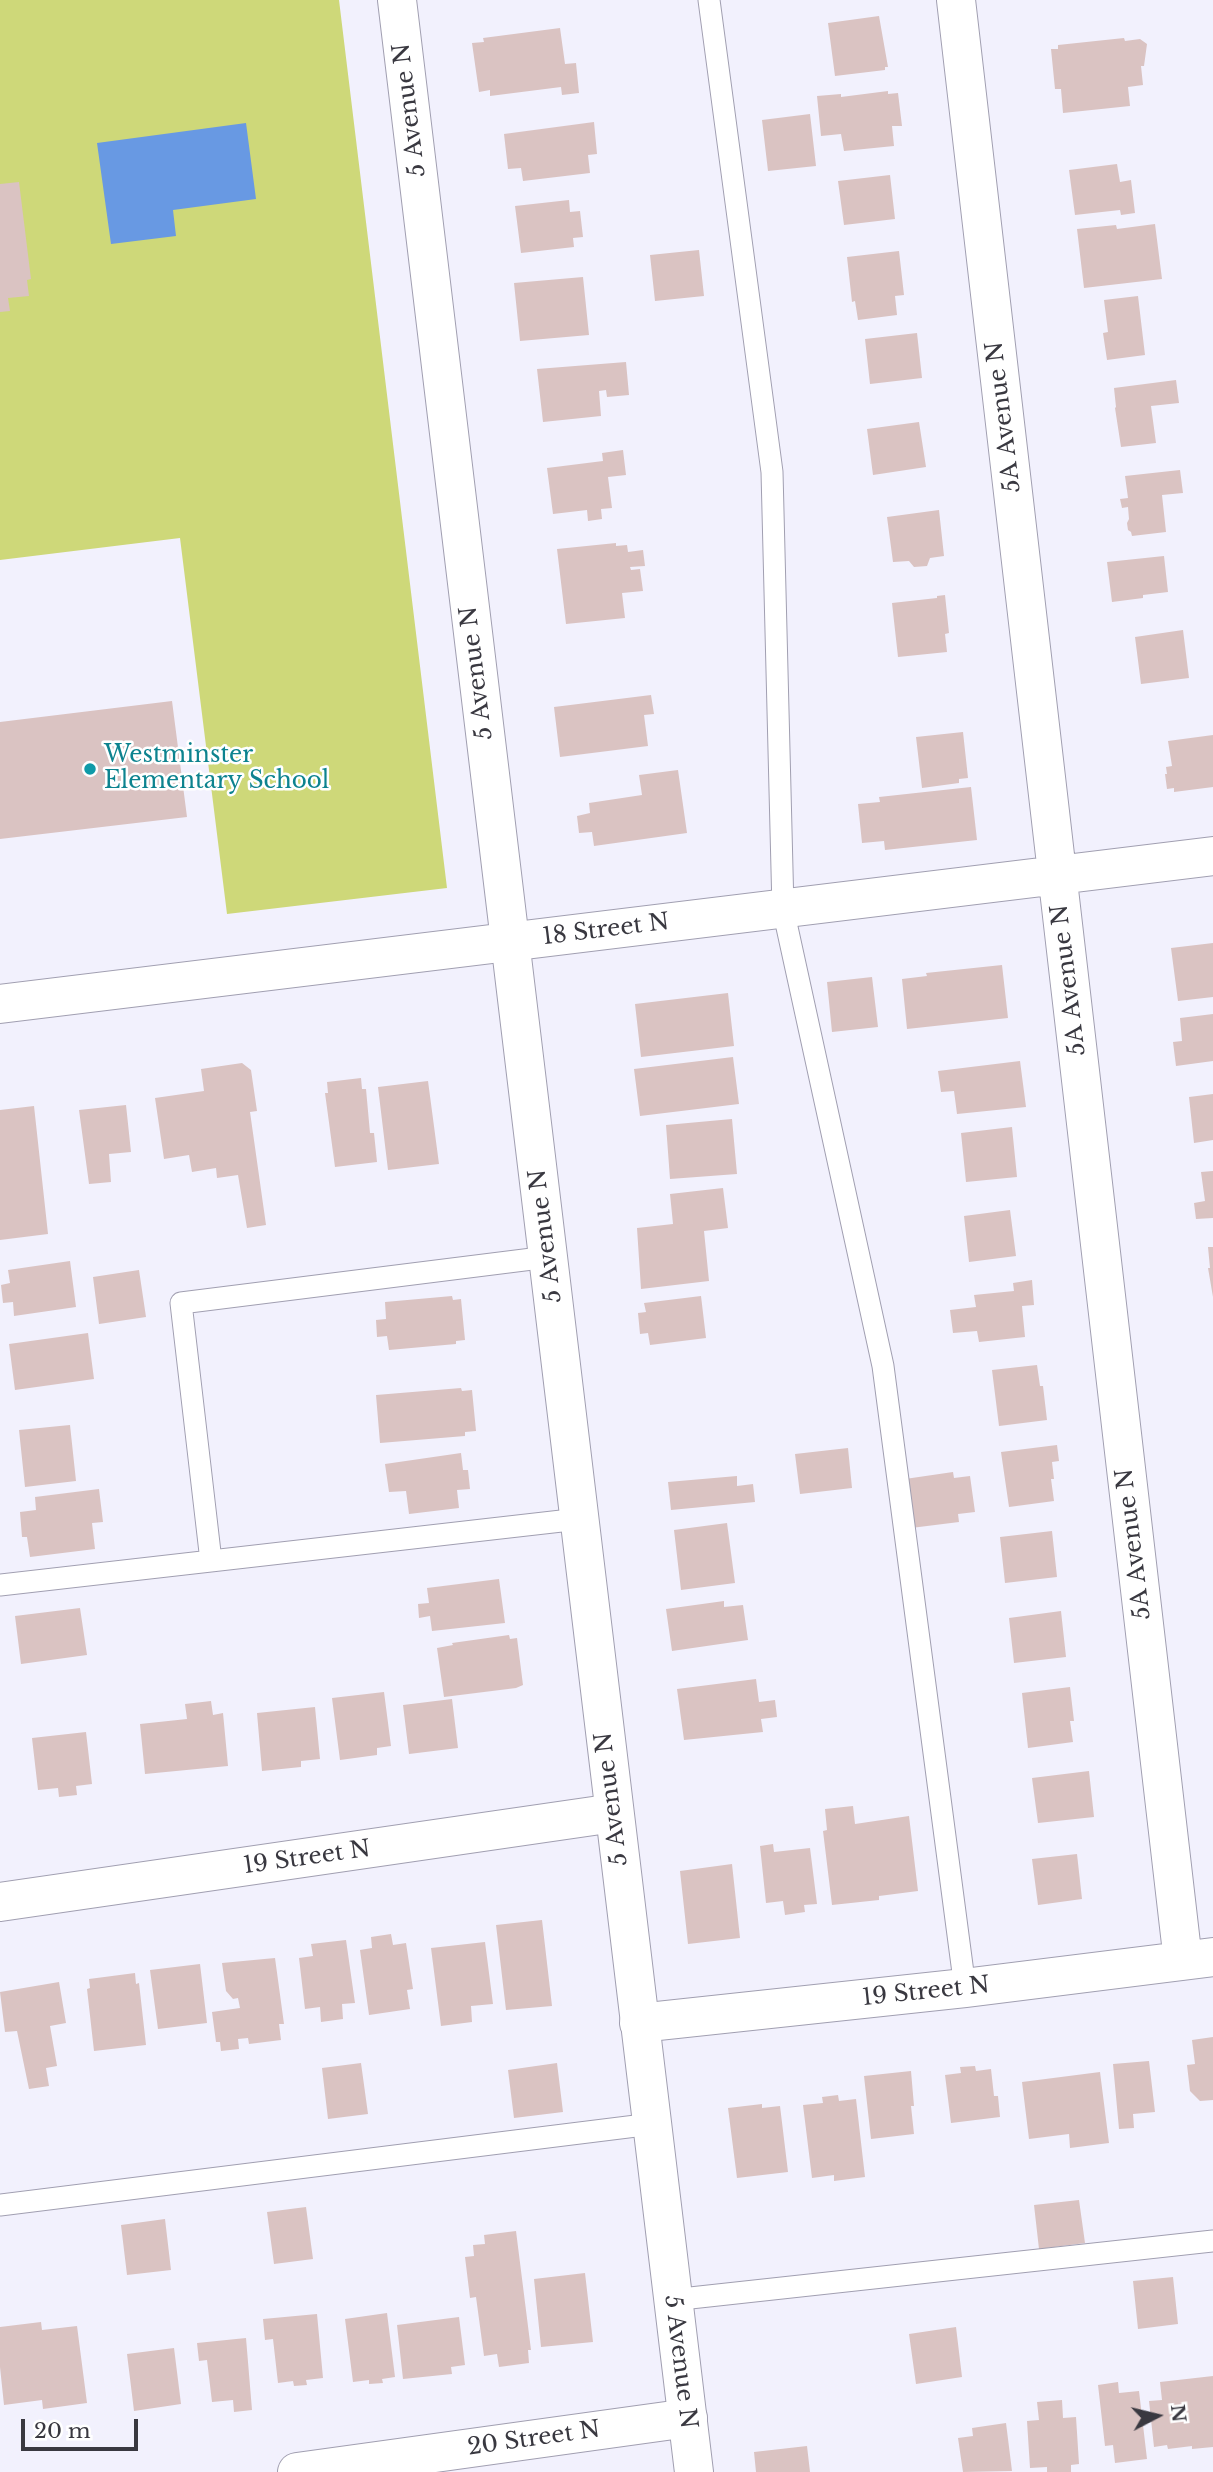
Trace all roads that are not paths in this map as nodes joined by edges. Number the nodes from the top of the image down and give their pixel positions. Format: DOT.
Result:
graph roads {
  1 [pos="397,0"];
  2 [pos="709,0"];
  3 [pos="956,0"];
  4 [pos="1213,856"];
  5 [pos="1057,875"];
  6 [pos="783,909"];
  7 [pos="510,942"];
  8 [pos="0,1004"];
  9 [pos="548,1257"];
  10 [pos="579,1519"];
  11 [pos="211,1561"];
  12 [pos="0,1585"];
  13 [pos="614,1813"];
  14 [pos="0,1902"];
  15 [pos="1198,1959"];
  16 [pos="965,1988"];
  17 [pos="639,2023"];
  18 [pos="652,2124"];
  19 [pos="0,2205"];
  20 [pos="1213,2241"];
  21 [pos="672,2300"];
  22 [pos="688,2418"];
  23 [pos="297,2472"];
  24 [pos="694,2472"];
  1 -- 7 [label="street, 5 Avenue N"];
  2 -- 6 [label="lane"];
  3 -- 5 [label="street, 5A Avenue N"];
  4 -- 5 [label="street, 18 Street N"];
  5 -- 6 [label="street, 18 Street N"];
  5 -- 15 [label="street, 5A Avenue N"];
  6 -- 7 [label="street, 18 Street N"];
  6 -- 16 [label="lane"];
  7 -- 8 [label="street, 18 Street N"];
  7 -- 9 [label="street, 5 Avenue N"];
  9 -- 10 [label="street, 5 Avenue N"];
  9 -- 11 [label="lane"];
  10 -- 11 [label="lane"];
  10 -- 13 [label="street, 5 Avenue N"];
  11 -- 12 [label="lane"];
  13 -- 14 [label="street, 19 Street N"];
  13 -- 17 [label="street, 5 Avenue N"];
  15 -- 16 [label="street, 19 Street N"];
  16 -- 17 [label="street, 19 Street N"];
  17 -- 18 [label="street, 5 Avenue N"];
  18 -- 19 [label="lane"];
  18 -- 21 [label="street, 5 Avenue N"];
  20 -- 21 [label="lane"];
  21 -- 22 [label="street, 5 Avenue N"];
  22 -- 23 [label="street, 20 Street N"];
  22 -- 24 [label="street, 5 Avenue N"];
}
